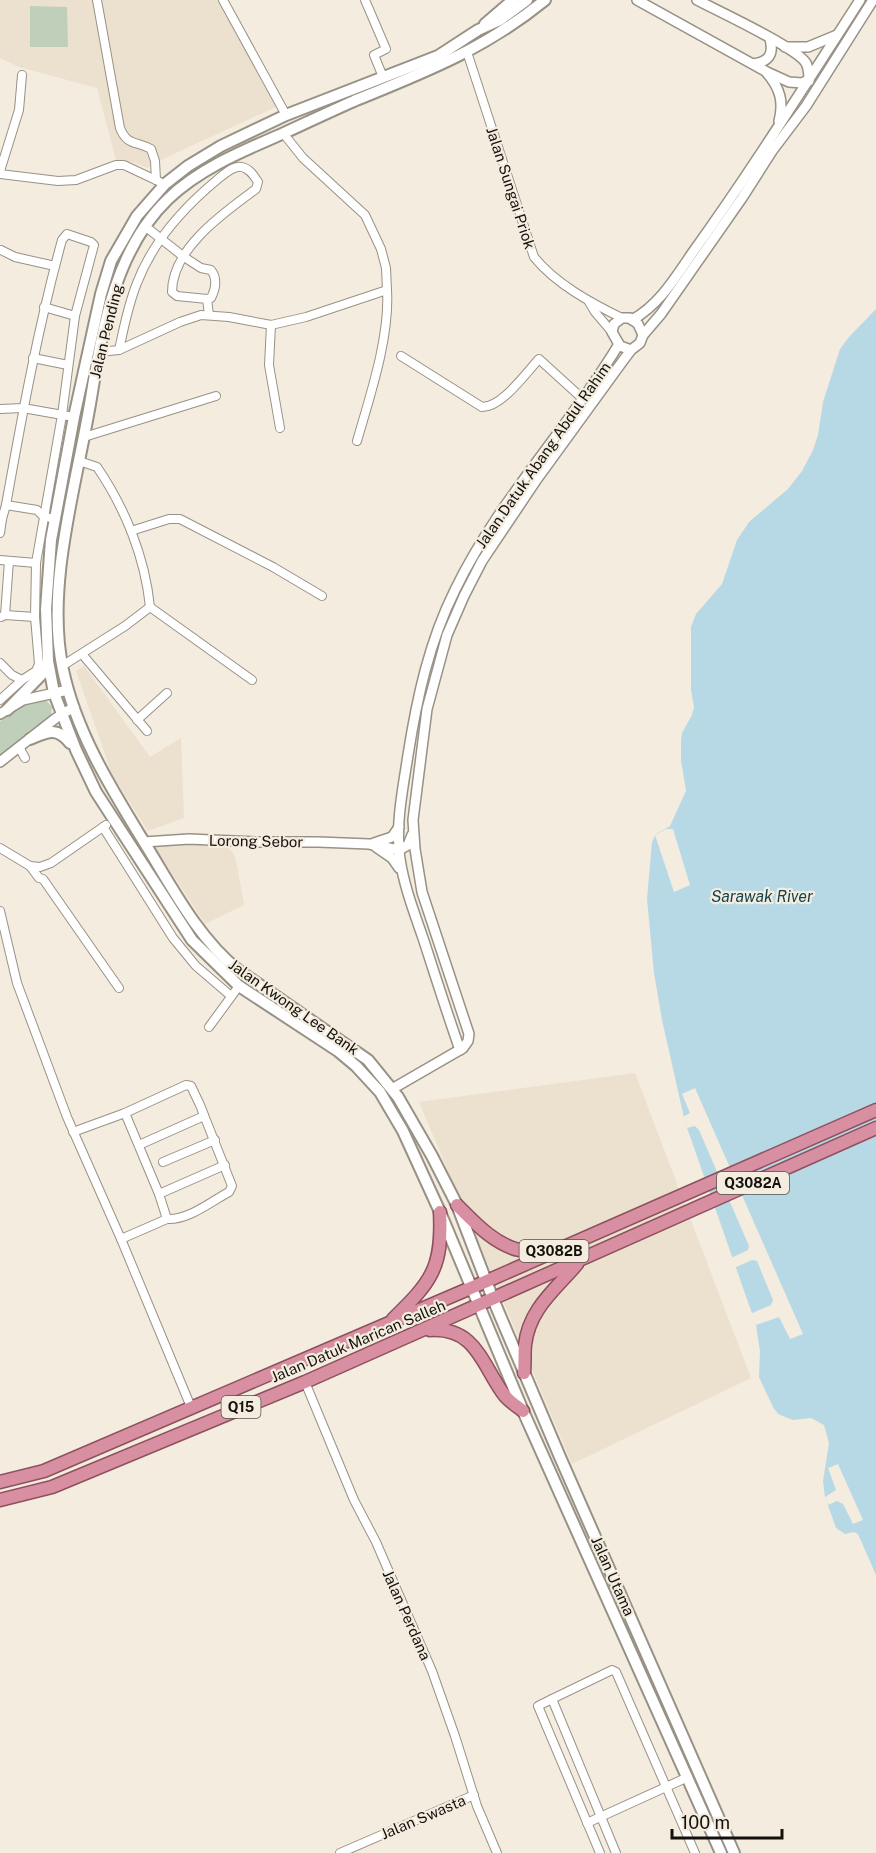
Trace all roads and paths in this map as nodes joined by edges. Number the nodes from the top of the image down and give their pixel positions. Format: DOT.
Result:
graph roads {
  1 [pos="97,0"];
  2 [pos="223,0"];
  3 [pos="365,0"];
  4 [pos="513,0"];
  5 [pos="527,0"];
  6 [pos="545,0"];
  7 [pos="697,0"];
  8 [pos="861,0"];
  9 [pos="873,0"];
  10 [pos="642,2"];
  11 [pos="857,26"];
  12 [pos="478,30"];
  13 [pos="838,34"];
  14 [pos="770,39"];
  15 [pos="785,47"];
  16 [pos="467,52"];
  17 [pos="753,64"];
  18 [pos="766,72"];
  19 [pos="22,75"];
  20 [pos="383,77"];
  21 [pos="809,79"];
  22 [pos="286,115"];
  23 [pos="777,129"];
  24 [pos="283,133"];
  25 [pos="772,152"];
  26 [pos="229,165"];
  27 [pos="0,172"];
  28 [pos="160,182"];
  29 [pos="146,227"];
  30 [pos="161,239"];
  31 [pos="1,250"];
  32 [pos="184,258"];
  33 [pos="55,266"];
  34 [pos="387,290"];
  35 [pos="207,299"];
  36 [pos="589,301"];
  37 [pos="44,307"];
  38 [pos="209,315"];
  39 [pos="75,316"];
  40 [pos="627,319"];
  41 [pos="271,325"];
  42 [pos="612,332"];
  43 [pos="643,335"];
  44 [pos="619,344"];
  45 [pos="119,350"];
  46 [pos="631,350"];
  47 [pos="99,351"];
  48 [pos="402,356"];
  49 [pos="33,358"];
  50 [pos="68,365"];
  51 [pos="216,396"];
  52 [pos="583,399"];
  53 [pos="23,408"];
  54 [pos="0,409"];
  55 [pos="62,414"];
  56 [pos="74,417"];
  57 [pos="280,428"];
  58 [pos="84,437"];
  59 [pos="357,441"];
  60 [pos="79,461"];
  61 [pos="6,505"];
  62 [pos="49,518"];
  63 [pos="1,519"];
  64 [pos="131,531"];
  65 [pos="0,533"];
  66 [pos="4,561"];
  67 [pos="36,567"];
  68 [pos="48,571"];
  69 [pos="322,596"];
  70 [pos="150,607"];
  71 [pos="2,616"];
  72 [pos="39,621"];
  73 [pos="82,654"];
  74 [pos="48,661"];
  75 [pos="0,663"];
  76 [pos="62,666"];
  77 [pos="22,680"];
  78 [pos="252,680"];
  79 [pos="68,690"];
  80 [pos="54,693"];
  81 [pos="167,693"];
  82 [pos="0,700"];
  83 [pos="74,707"];
  84 [pos="3,712"];
  85 [pos="62,714"];
  86 [pos="137,720"];
  87 [pos="147,732"];
  88 [pos="30,739"];
  89 [pos="19,747"];
  90 [pos="76,750"];
  91 [pos="25,758"];
  92 [pos="0,762"];
  93 [pos="114,820"];
  94 [pos="103,826"];
  95 [pos="399,826"];
  96 [pos="413,827"];
  97 [pos="144,842"];
  98 [pos="369,844"];
  99 [pos="0,848"];
  100 [pos="399,850"];
  101 [pos="51,862"];
  102 [pos="30,866"];
  103 [pos="403,876"];
  104 [pos="43,879"];
  105 [pos="0,910"];
  106 [pos="239,986"];
  107 [pos="119,988"];
  108 [pos="231,996"];
  109 [pos="209,1027"];
  110 [pos="460,1050"];
  111 [pos="392,1089"];
  112 [pos="876,1110"];
  113 [pos="125,1113"];
  114 [pos="204,1116"];
  115 [pos="876,1128"];
  116 [pos="73,1132"];
  117 [pos="214,1140"];
  118 [pos="138,1145"];
  119 [pos="164,1162"];
  120 [pos="225,1165"];
  121 [pos="159,1194"];
  122 [pos="457,1205"];
  123 [pos="440,1212"];
  124 [pos="167,1219"];
  125 [pos="122,1239"];
  126 [pos="554,1251"];
  127 [pos="582,1259"];
  128 [pos="487,1281"];
  129 [pos="472,1288"];
  130 [pos="494,1299"];
  131 [pos="479,1306"];
  132 [pos="387,1324"];
  133 [pos="418,1332"];
  134 [pos="524,1373"];
  135 [pos="305,1382"];
  136 [pos="191,1407"];
  137 [pos="523,1410"];
  138 [pos="0,1482"];
  139 [pos="0,1500"];
  140 [pos="552,1699"];
  141 [pos="577,1758"];
  142 [pos="561,1764"];
  143 [pos="688,1777"];
  144 [pos="666,1788"];
  145 [pos="474,1796"];
  146 [pos="601,1816"];
  147 [pos="587,1823"];
  148 [pos="340,1853"];
  149 [pos="497,1853"];
  150 [pos="600,1853"];
  151 [pos="616,1853"];
  152 [pos="695,1853"];
  153 [pos="721,1853"];
  154 [pos="734,1853"];
  1 -- 28 [label="street"];
  2 -- 22 [label="street"];
  3 -- 20 [label="street"];
  4 -- 12 [label="main road"];
  5 -- 12 [label="main road, Jalan Pending"];
  6 -- 16 [label="main road, Jalan Pending"];
  7 -- 14 [label="street"];
  8 -- 13 [label="street"];
  9 -- 11 [label="street"];
  10 -- 17 [label="street"];
  11 -- 21 [label="street"];
  11 -- 25 [label="street"];
  12 -- 20 [label="main road, Jalan Pending"];
  13 -- 15 [label="street"];
  13 -- 21 [label="street"];
  14 -- 15 [label="street"];
  14 -- 17 [label="street"];
  15 -- 21 [label="street"];
  16 -- 24 [label="main road, Jalan Pending"];
  16 -- 36 [label="street, Jalan Sungai Priok"];
  17 -- 18 [label="street"];
  18 -- 21 [label="street"];
  18 -- 23 [label="street"];
  19 -- 27 [label="street"];
  20 -- 22 [label="main road, Jalan Pending"];
  21 -- 23 [label="street"];
  21 -- 25 [label="street"];
  22 -- 28 [label="main road, Jalan Pending"];
  23 -- 40 [label="street"];
  24 -- 26 [label="main road, Jalan Pending"];
  24 -- 34 [label="street"];
  25 -- 43 [label="street"];
  26 -- 29 [label="main road, Jalan Pending"];
  26 -- 30 [label="street"];
  26 -- 32 [label="street"];
  27 -- 28 [label="street"];
  28 -- 56 [label="main road, Jalan Pending"];
  29 -- 30 [label="street"];
  29 -- 47 [label="main road, Jalan Pending"];
  30 -- 32 [label="street"];
  30 -- 45 [label="street"];
  31 -- 33 [label="street"];
  32 -- 35 [label="street"];
  32 -- 35 [label="street"];
  33 -- 37 [label="street"];
  33 -- 39 [label="street"];
  34 -- 41 [label="street"];
  34 -- 59 [label="street"];
  35 -- 38 [label="street"];
  36 -- 40 [label="street"];
  36 -- 42 [label="street"];
  37 -- 39 [label="street"];
  37 -- 49 [label="street"];
  38 -- 41 [label="street"];
  38 -- 45 [label="street"];
  39 -- 50 [label="street"];
  40 -- 42 [label="street"];
  40 -- 43 [label="street"];
  41 -- 57 [label="street"];
  42 -- 44 [label="street"];
  43 -- 46 [label="street"];
  44 -- 46 [label="street"];
  44 -- 52 [label="street, Jalan Datuk Abang Abdul Rahim"];
  45 -- 47 [label="street"];
  46 -- 96 [label="street, Jalan Datuk Abang Abdul Rahim"];
  47 -- 58 [label="main road, Jalan Pending"];
  48 -- 52 [label="street"];
  49 -- 50 [label="street"];
  49 -- 53 [label="street"];
  50 -- 55 [label="street"];
  51 -- 58 [label="street"];
  52 -- 95 [label="street, Jalan Datuk Abang Abdul Rahim"];
  53 -- 54 [label="street"];
  53 -- 55 [label="street"];
  53 -- 61 [label="street"];
  55 -- 56 [label="street"];
  55 -- 62 [label="street"];
  56 -- 62 [label="main road, Jalan Pending"];
  58 -- 60 [label="main road, Jalan Pending"];
  60 -- 64 [label="street"];
  60 -- 76 [label="main road, Jalan Pending"];
  61 -- 62 [label="street"];
  61 -- 63 [label="street"];
  62 -- 67 [label="street"];
  62 -- 68 [label="main road, Jalan Pending"];
  63 -- 65 [label="street"];
  64 -- 69 [label="street"];
  64 -- 70 [label="street"];
  66 -- 67 [label="street"];
  66 -- 71 [label="street"];
  67 -- 68 [label="street"];
  67 -- 72 [label="street"];
  68 -- 72 [label="main road, Jalan Pending"];
  70 -- 73 [label="street"];
  70 -- 78 [label="street"];
  71 -- 72 [label="street"];
  72 -- 74 [label="main road, Jalan Pending"];
  72 -- 77 [label="street"];
  73 -- 76 [label="street"];
  73 -- 86 [label="street"];
  74 -- 80 [label="main road, Jalan Pending"];
  74 -- 84 [label="main road"];
  75 -- 77 [label="street"];
  76 -- 79 [label="main road, Jalan Pending"];
  77 -- 82 [label="street"];
  79 -- 80 [label="street"];
  79 -- 83 [label="main road, Jalan Pending"];
  80 -- 84 [label="street"];
  80 -- 85 [label="main road, Jalan Pending"];
  81 -- 86 [label="street"];
  83 -- 85 [label="street"];
  83 -- 97 [label="main road, Jalan Kwong Lee Bank"];
  85 -- 88 [label="street"];
  85 -- 90 [label="main road, Jalan Kwong Lee Bank"];
  86 -- 87 [label="street"];
  88 -- 89 [label="street"];
  88 -- 90 [label="main road"];
  89 -- 91 [label="street"];
  89 -- 92 [label="street"];
  90 -- 93 [label="main road, Jalan Kwong Lee Bank"];
  93 -- 94 [label="street"];
  93 -- 106 [label="main road, Jalan Kwong Lee Bank"];
  94 -- 101 [label="street"];
  94 -- 108 [label="street"];
  95 -- 98 [label="street"];
  95 -- 100 [label="street, Jalan Datuk Abang Abdul Rahim"];
  96 -- 100 [label="street"];
  96 -- 110 [label="street, Jalan Datuk Abang Abdul Rahim"];
  97 -- 98 [label="street, Lorong Sebor"];
  97 -- 111 [label="main road, Jalan Kwong Lee Bank"];
  98 -- 100 [label="street, Lorong Sebor"];
  98 -- 103 [label="street"];
  99 -- 102 [label="street"];
  100 -- 103 [label="street, Jalan Datuk Abang Abdul Rahim"];
  101 -- 102 [label="street"];
  101 -- 104 [label="street"];
  102 -- 104 [label="street"];
  103 -- 110 [label="street, Jalan Datuk Abang Abdul Rahim"];
  104 -- 107 [label="street"];
  105 -- 116 [label="street"];
  106 -- 108 [label="street"];
  106 -- 123 [label="main road, Jalan Kwong Lee Bank"];
  108 -- 109 [label="street"];
  110 -- 111 [label="street"];
  111 -- 122 [label="main road, Jalan Kwong Lee Bank"];
  112 -- 126 [label="highway, Q3082B"];
  113 -- 114 [label="street"];
  113 -- 116 [label="street"];
  113 -- 118 [label="street"];
  114 -- 117 [label="street"];
  114 -- 118 [label="street"];
  115 -- 127 [label="highway, Q3082A"];
  116 -- 125 [label="street"];
  117 -- 119 [label="street"];
  117 -- 120 [label="street"];
  118 -- 121 [label="street"];
  120 -- 121 [label="street"];
  120 -- 124 [label="street"];
  121 -- 124 [label="street"];
  122 -- 126 [label="highway"];
  122 -- 128 [label="main road, Jalan Kwong Lee Bank"];
  123 -- 129 [label="main road, Jalan Kwong Lee Bank"];
  123 -- 132 [label="highway"];
  124 -- 125 [label="street"];
  125 -- 136 [label="street"];
  126 -- 128 [label="highway, Q3082B"];
  127 -- 130 [label="highway, Q3082A"];
  127 -- 134 [label="highway"];
  128 -- 129 [label="highway, Jalan Datuk Marican Salleh / Q15"];
  128 -- 130 [label="main road, Jalan Kwong Lee Bank"];
  129 -- 131 [label="main road, Jalan Kwong Lee Bank"];
  129 -- 132 [label="highway, Jalan Datuk Marican Salleh / Q15"];
  130 -- 131 [label="highway, Jalan Datuk Marican Salleh / Q15"];
  130 -- 134 [label="main road, Jalan Utama"];
  131 -- 133 [label="highway, Jalan Datuk Marican Salleh / Q15"];
  131 -- 137 [label="main road, Jalan Utama"];
  132 -- 136 [label="highway, Jalan Datuk Marican Salleh / Q15"];
  133 -- 135 [label="highway, Jalan Datuk Marican Salleh / Q15"];
  133 -- 137 [label="highway"];
  134 -- 154 [label="main road, Jalan Utama"];
  135 -- 139 [label="highway, Jalan Datuk Marican Salleh / Q15"];
  135 -- 145 [label="street, Jalan Perdana"];
  136 -- 138 [label="highway, Jalan Datuk Marican Salleh / Q15"];
  137 -- 143 [label="main road, Jalan Utama"];
  140 -- 141 [label="street"];
  140 -- 142 [label="street"];
  140 -- 144 [label="street"];
  141 -- 142 [label="street"];
  141 -- 146 [label="street"];
  142 -- 147 [label="street"];
  143 -- 144 [label="street"];
  143 -- 153 [label="main road, Jalan Utama"];
  144 -- 146 [label="street"];
  144 -- 152 [label="street"];
  145 -- 148 [label="street, Jalan Swasta"];
  145 -- 149 [label="street, Jalan Perdana"];
  146 -- 147 [label="street"];
  146 -- 151 [label="street"];
  147 -- 150 [label="street"];
}
